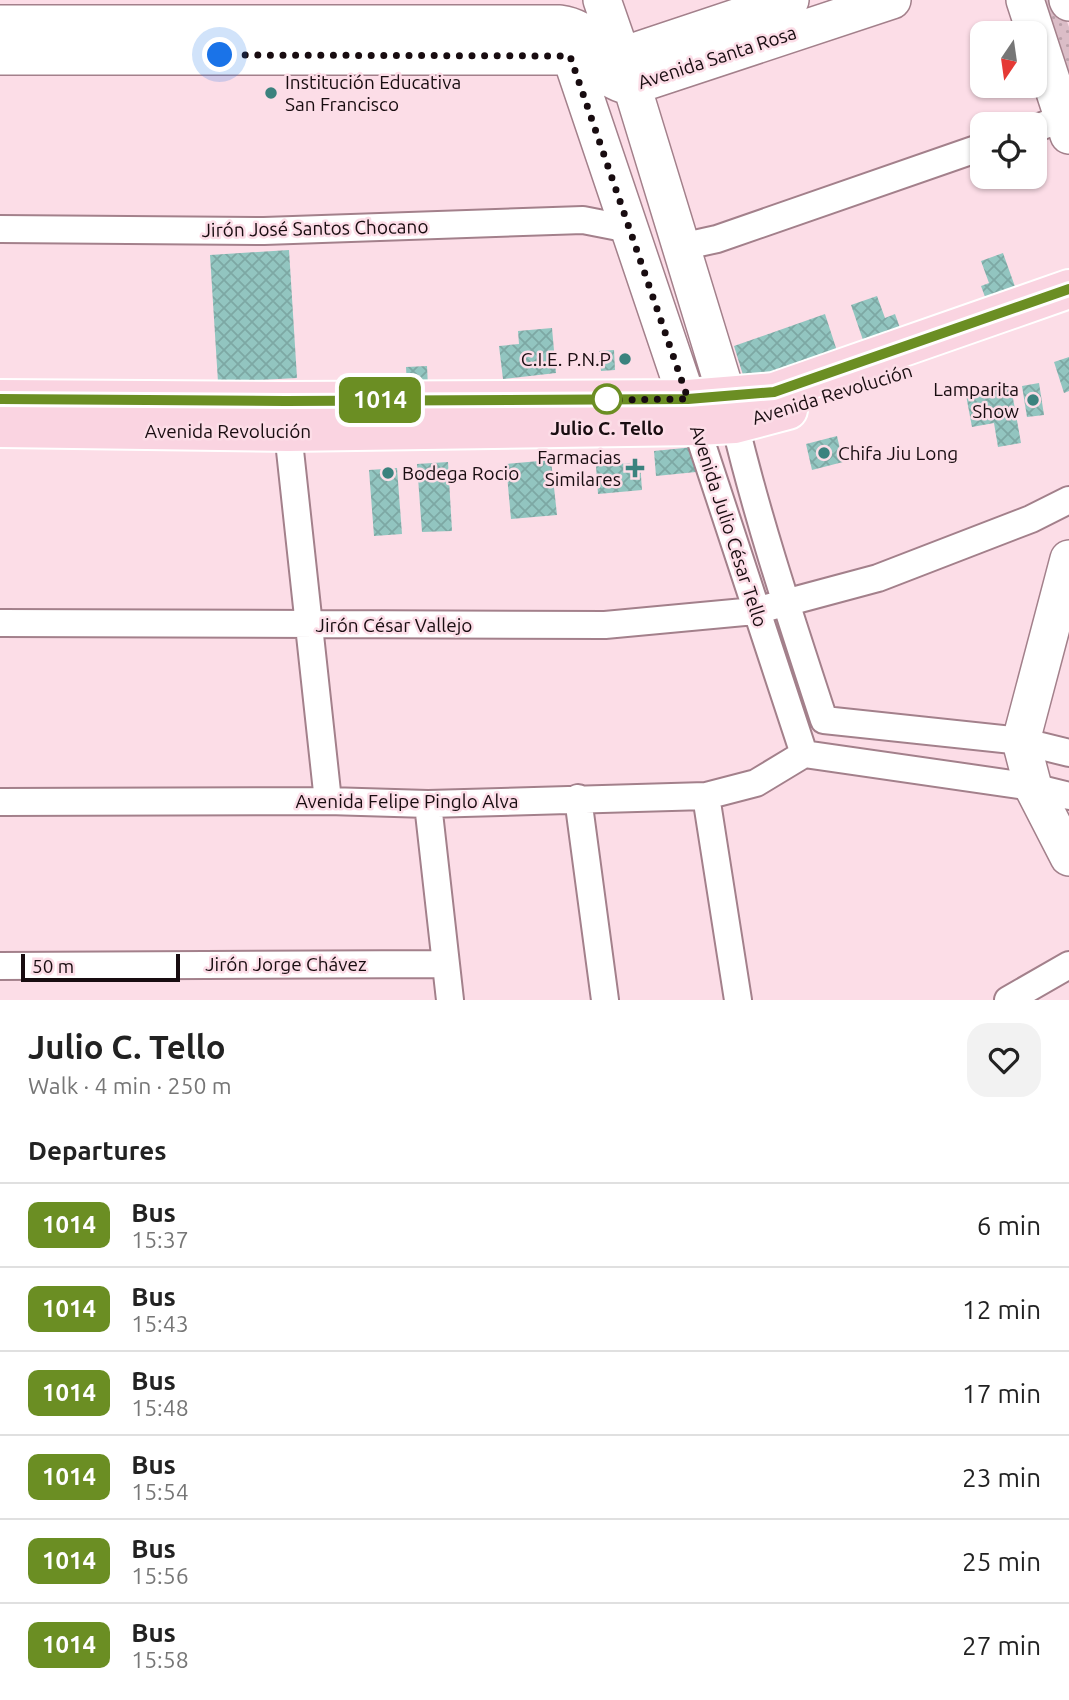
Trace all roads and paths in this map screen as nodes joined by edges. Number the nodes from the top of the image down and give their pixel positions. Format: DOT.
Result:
graph roads {
  1 [pos="602,0"];
  2 [pos="790,0"];
  3 [pos="892,0"];
  4 [pos="1025,0"];
  5 [pos="0,24"];
  6 [pos="138,27"];
  7 [pos="561,27"];
  8 [pos="0,56"];
  9 [pos="627,71"];
  10 [pos="1056,128"];
  11 [pos="970,151"];
  12 [pos="0,229"];
  13 [pos="629,229"];
  14 [pos="681,247"];
  15 [pos="1069,289"];
  16 [pos="1069,317"];
  17 [pos="0,399"];
  18 [pos="731,410"];
  19 [pos="692,413"];
  20 [pos="0,429"];
  21 [pos="288,432"];
  22 [pos="1069,500"];
  23 [pos="1067,580"];
  24 [pos="786,603"];
  25 [pos="755,611"];
  26 [pos="0,623"];
  27 [pos="309,625"];
  28 [pos="1021,741"];
  29 [pos="1069,753"];
  30 [pos="804,754"];
  31 [pos="1032,787"];
  32 [pos="706,796"];
  33 [pos="1069,796"];
  34 [pos="578,798"];
  35 [pos="328,801"];
  36 [pos="0,802"];
  37 [pos="428,804"];
  38 [pos="1069,857"];
  39 [pos="446,964"];
  40 [pos="1069,965"];
  41 [pos="0,966"];
  42 [pos="450,1000"];
  43 [pos="605,1000"];
  44 [pos="738,1000"];
  45 [pos="1007,1000"];
  1 -- 9 [label="street, Avenida Julio César Tello"];
  2 -- 9 [label="street, Avenida Santa Rosa"];
  3 -- 9 [label="street, Avenida Santa Rosa"];
  4 -- 10 [label="street"];
  5 -- 6 [label="street, Avenida Santa Rosa"];
  6 -- 7 [label="street, Avenida Santa Rosa"];
  6 -- 8 [label="street, Avenida Santa Rosa"];
  7 -- 9 [label="street, Avenida Santa Rosa"];
  7 -- 13 [label="street, Avenida Julio César Tello"];
  9 -- 14 [label="street, Avenida Julio César Tello"];
  11 -- 14 [label="street"];
  12 -- 13 [label="street, Jirón José Santos Chocano"];
  13 -- 19 [label="street, Avenida Julio César Tello"];
  14 -- 18 [label="street, Avenida Julio César Tello"];
  15 -- 18 [label="main road, Avenida Revolución"];
  16 -- 18 [label="main road, Avenida Revolución"];
  17 -- 19 [label="main road, Avenida Revolución"];
  18 -- 19 [label="main road, Avenida Revolución"];
  18 -- 24 [label="street, Avenida Julio César Tello"];
  19 -- 21 [label="main road, Avenida Revolución"];
  19 -- 25 [label="street, Avenida Julio César Tello"];
  20 -- 21 [label="main road, Avenida Revolución"];
  21 -- 27 [label="street"];
  22 -- 24 [label="street, Jirón César Vallejo"];
  23 -- 28 [label="street"];
  24 -- 25 [label="street, Jirón César Vallejo"];
  24 -- 28 [label="street, Avenida Julio César Tello"];
  25 -- 27 [label="street, Jirón César Vallejo"];
  25 -- 30 [label="street, Avenida Julio César Tello"];
  26 -- 27 [label="street, Jirón César Vallejo"];
  27 -- 35 [label="street"];
  28 -- 29 [label="street"];
  28 -- 31 [label="street"];
  30 -- 31 [label="street"];
  30 -- 32 [label="street, Avenida Felipe Pinglo Alva"];
  31 -- 33 [label="street"];
  31 -- 38 [label="street"];
  32 -- 34 [label="street, Avenida Felipe Pinglo Alva"];
  32 -- 44 [label="street"];
  34 -- 37 [label="street, Avenida Felipe Pinglo Alva"];
  34 -- 43 [label="street"];
  35 -- 36 [label="street, Avenida Felipe Pinglo Alva"];
  35 -- 37 [label="street, Avenida Felipe Pinglo Alva"];
  37 -- 39 [label="street"];
  39 -- 41 [label="street, Jirón Jorge Chávez"];
  39 -- 42 [label="street"];
  40 -- 45 [label="street"];
}
